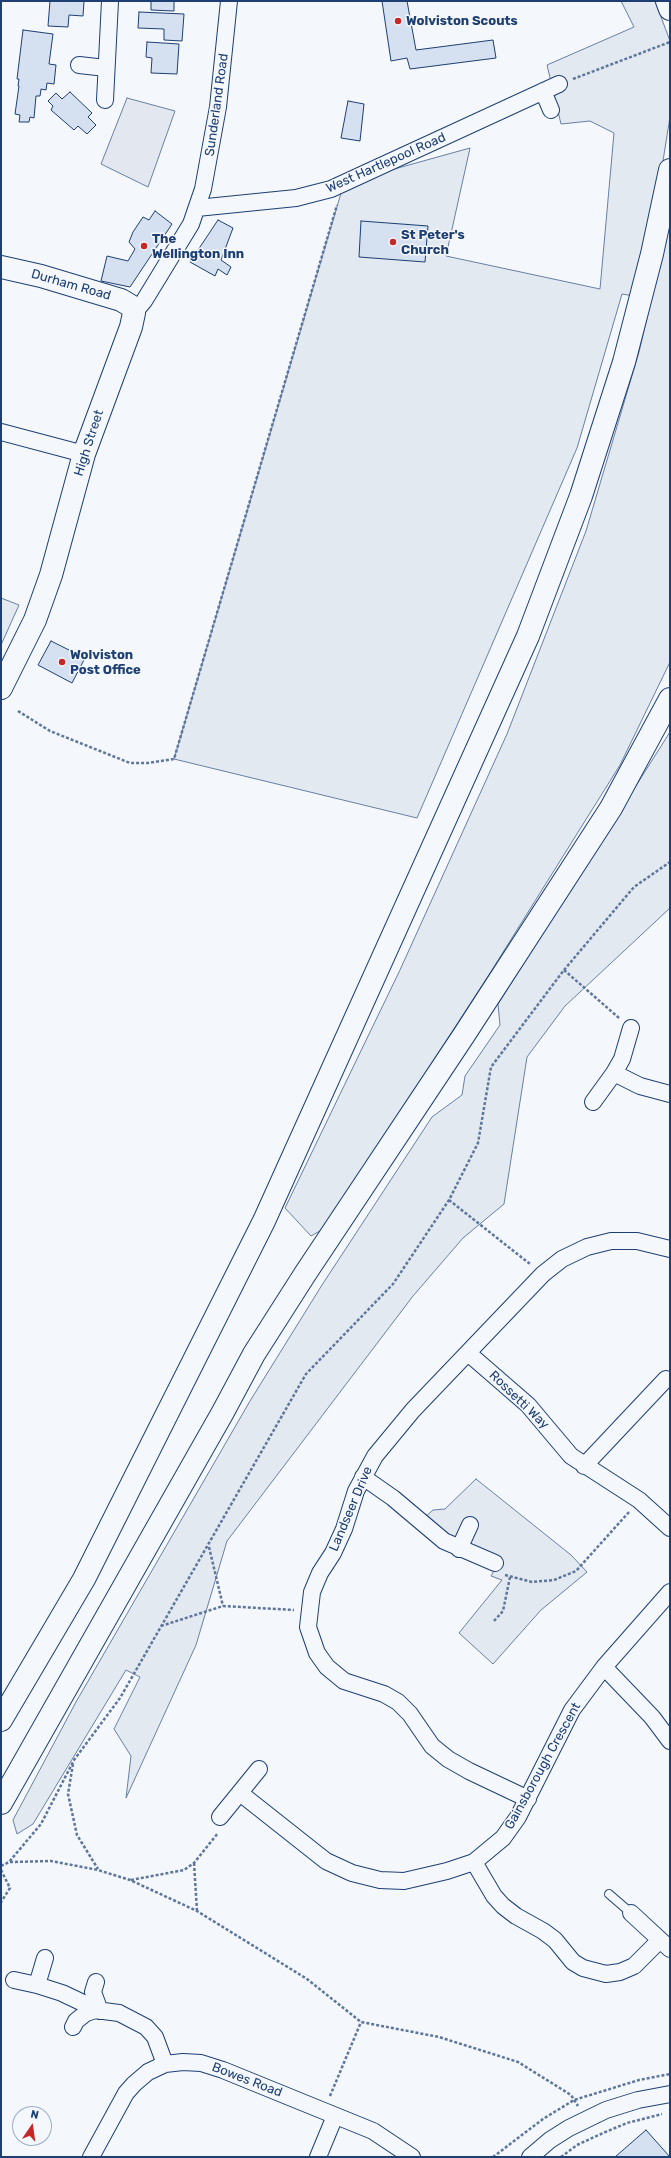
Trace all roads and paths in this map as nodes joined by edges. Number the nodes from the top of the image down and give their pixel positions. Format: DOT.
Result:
graph roads {
  1 [pos="110,1"];
  2 [pos="229,1"];
  3 [pos="667,1"];
  4 [pos="670,9"];
  5 [pos="670,42"];
  6 [pos="79,66"];
  7 [pos="106,68"];
  8 [pos="559,84"];
  9 [pos="543,92"];
  10 [pos="105,100"];
  11 [pos="551,110"];
  12 [pos="670,170"];
  13 [pos="344,183"];
  14 [pos="197,208"];
  15 [pos="1,267"];
  16 [pos="134,313"];
  17 [pos="1,432"];
  18 [pos="84,454"];
  19 [pos="1,688"];
  20 [pos="670,700"];
  21 [pos="18,712"];
  22 [pos="670,862"];
  23 [pos="564,970"];
  24 [pos="631,1028"];
  25 [pos="614,1073"];
  26 [pos="670,1094"];
  27 [pos="593,1102"];
  28 [pos="449,1200"];
  29 [pos="670,1249"];
  30 [pos="544,1274"];
  31 [pos="468,1353"];
  32 [pos="666,1379"];
  33 [pos="584,1466"];
  34 [pos="363,1477"];
  35 [pos="639,1500"];
  36 [pos="470,1525"];
  37 [pos="670,1528"];
  38 [pos="209,1546"];
  39 [pos="459,1549"];
  40 [pos="495,1563"];
  41 [pos="510,1577"];
  42 [pos="670,1592"];
  43 [pos="223,1606"];
  44 [pos="309,1611"];
  45 [pos="494,1621"];
  46 [pos="160,1626"];
  47 [pos="604,1667"];
  48 [pos="1,1720"];
  49 [pos="670,1742"];
  50 [pos="74,1760"];
  51 [pos="259,1769"];
  52 [pos="240,1793"];
  53 [pos="528,1798"];
  54 [pos="1,1803"];
  55 [pos="220,1817"];
  56 [pos="9,1862"];
  57 [pos="474,1862"];
  58 [pos="194,1863"];
  59 [pos="1,1866"];
  60 [pos="1,1870"];
  61 [pos="98,1870"];
  62 [pos="130,1880"];
  63 [pos="609,1894"];
  64 [pos="1,1902"];
  65 [pos="196,1911"];
  66 [pos="631,1913"];
  67 [pos="665,1944"];
  68 [pos="45,1958"];
  69 [pos="14,1980"];
  70 [pos="96,1982"];
  71 [pos="37,1985"];
  72 [pos="100,2011"];
  73 [pos="361,2022"];
  74 [pos="73,2027"];
  75 [pos="165,2064"];
  76 [pos="670,2094"];
  77 [pos="329,2114"];
  78 [pos="663,2114"];
  79 [pos="585,2119"];
  80 [pos="563,2156"];
  81 [pos="91,2157"];
  82 [pos="318,2157"];
  83 [pos="412,2157"];
  84 [pos="530,2157"];
  1 -- 7 [label="street"];
  2 -- 14 [label="street, Sunderland Road"];
  3 -- 4 [label="street"];
  5 -- 8 [label="path"];
  6 -- 7 [label="street"];
  7 -- 10 [label="street"];
  8 -- 9 [label="street, West Hartlepool Road"];
  9 -- 11 [label="street"];
  9 -- 13 [label="street, West Hartlepool Road"];
  12 -- 48 [label="street"];
  13 -- 14 [label="street, West Hartlepool Road"];
  13 -- 21 [label="path"];
  14 -- 16 [label="street, High Street"];
  15 -- 16 [label="street, Durham Road"];
  16 -- 18 [label="street, High Street"];
  17 -- 18 [label="street"];
  18 -- 19 [label="street, High Street"];
  20 -- 54 [label="street"];
  22 -- 23 [label="path"];
  23 -- 24 [label="path"];
  23 -- 28 [label="path"];
  24 -- 25 [label="street"];
  25 -- 26 [label="street"];
  25 -- 27 [label="street"];
  28 -- 30 [label="path"];
  28 -- 38 [label="path"];
  29 -- 30 [label="street, Landseer Drive"];
  30 -- 31 [label="street, Landseer Drive"];
  31 -- 33 [label="street, Rossetti Way"];
  31 -- 34 [label="street, Landseer Drive"];
  32 -- 33 [label="street"];
  33 -- 35 [label="street, Rossetti Way"];
  34 -- 39 [label="street"];
  34 -- 44 [label="street, Landseer Drive"];
  35 -- 37 [label="street, Rossetti Way"];
  35 -- 41 [label="path"];
  36 -- 39 [label="street"];
  38 -- 43 [label="path"];
  38 -- 46 [label="path"];
  39 -- 40 [label="street"];
  40 -- 41 [label="path"];
  41 -- 45 [label="path"];
  42 -- 47 [label="street, Gainsborough Crescent"];
  43 -- 44 [label="path"];
  43 -- 46 [label="path"];
  44 -- 53 [label="street, Landseer Drive"];
  46 -- 50 [label="path"];
  47 -- 49 [label="street"];
  47 -- 53 [label="street, Gainsborough Crescent"];
  50 -- 56 [label="path"];
  50 -- 61 [label="path"];
  51 -- 52 [label="street"];
  52 -- 55 [label="street"];
  52 -- 57 [label="street, Gainsborough Crescent"];
  53 -- 57 [label="street, Gainsborough Crescent"];
  55 -- 58 [label="path"];
  56 -- 59 [label="path"];
  56 -- 61 [label="path"];
  57 -- 67 [label="street"];
  58 -- 62 [label="path"];
  58 -- 65 [label="path"];
  60 -- 64 [label="path"];
  61 -- 62 [label="path"];
  62 -- 65 [label="path"];
  63 -- 66 [label="lane"];
  65 -- 73 [label="path"];
  66 -- 67 [label="street"];
  68 -- 71 [label="street"];
  69 -- 71 [label="street"];
  70 -- 72 [label="street"];
  71 -- 72 [label="street"];
  72 -- 74 [label="street"];
  72 -- 75 [label="street"];
  73 -- 77 [label="path"];
  73 -- 79 [label="path"];
  75 -- 77 [label="street, Bowes Road"];
  75 -- 81 [label="street, Bowes Road"];
  76 -- 79 [label="street"];
  77 -- 82 [label="street"];
  77 -- 83 [label="street, Bowes Road"];
  78 -- 80 [label="path"];
  79 -- 84 [label="street"];
}
